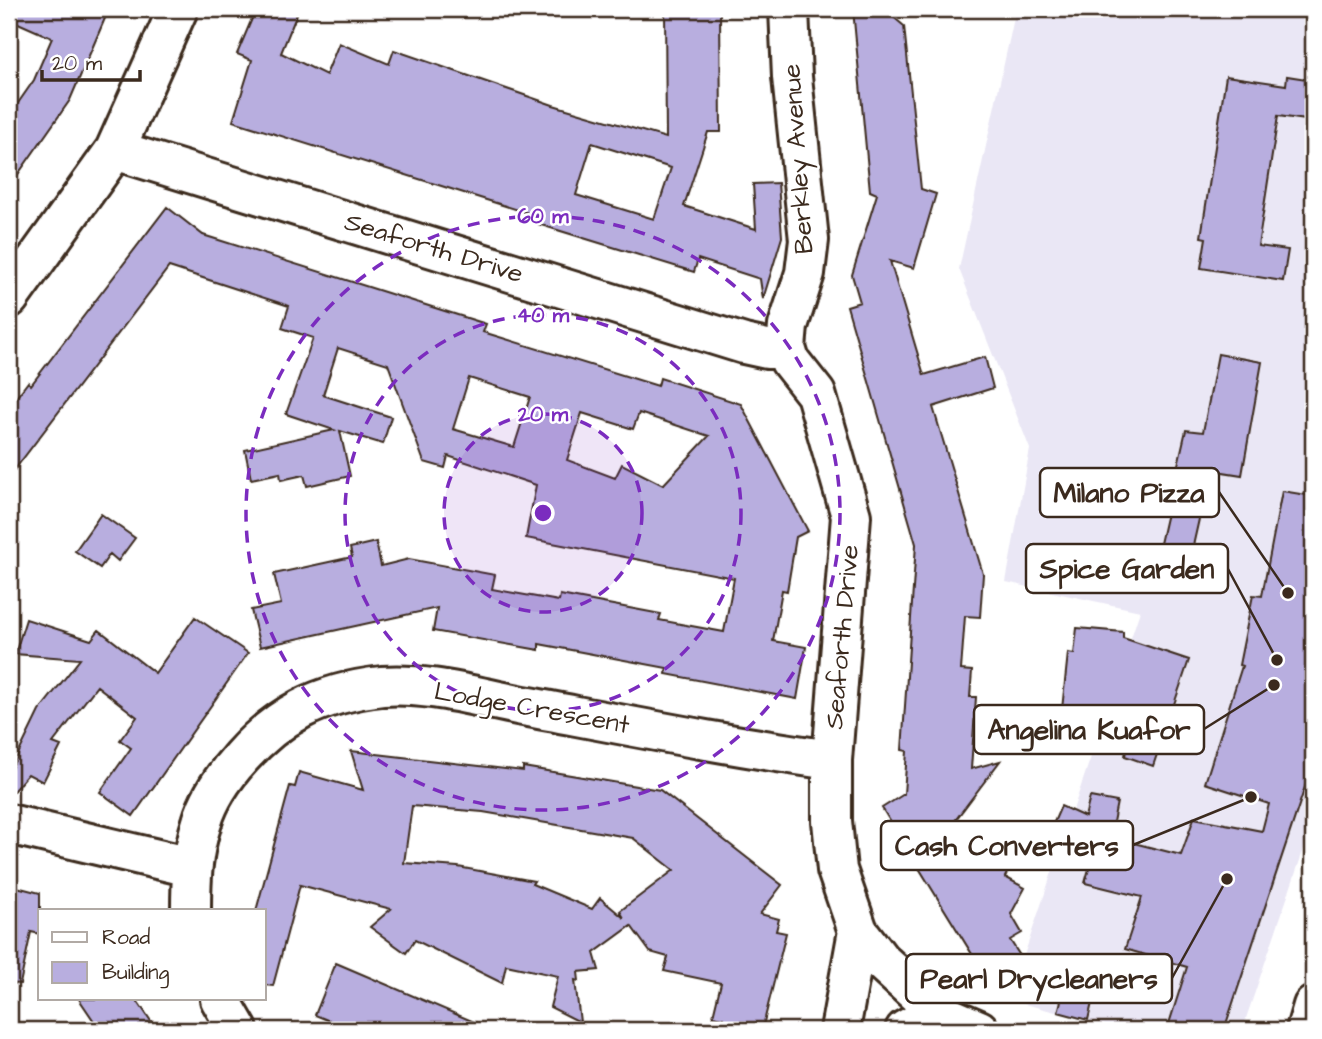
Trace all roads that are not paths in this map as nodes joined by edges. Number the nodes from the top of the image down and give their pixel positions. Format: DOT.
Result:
graph roads {
  1 [pos="178,9"];
  2 [pos="789,9"];
  3 [pos="116,150"];
  4 [pos="9,298"];
  5 [pos="786,348"];
  6 [pos="832,760"];
  7 [pos="9,824"];
  8 [pos="191,867"];
  9 [pos="191,909"];
  10 [pos="858,931"];
  11 [pos="221,1000"];
  12 [pos="1313,1006"];
  13 [pos="921,1021"];
  14 [pos="239,1030"];
  15 [pos="840,1030"];
  16 [pos="979,1030"];
  17 [pos="1306,1030"];
  1 -- 3 [label="street"];
  2 -- 5 [label="street, Berkley Avenue"];
  3 -- 4 [label="street"];
  3 -- 5 [label="street, Seaforth Drive"];
  5 -- 6 [label="street, Seaforth Drive"];
  6 -- 8 [label="street, Lodge Crescent"];
  6 -- 10 [label="street"];
  7 -- 8 [label="street"];
  8 -- 9 [label="street, Lodge Crescent"];
  10 -- 13 [label="street"];
  10 -- 15 [label="street"];
  11 -- 14 [label="street"];
  12 -- 17 [label="street"];
  13 -- 16 [label="street"];
}
